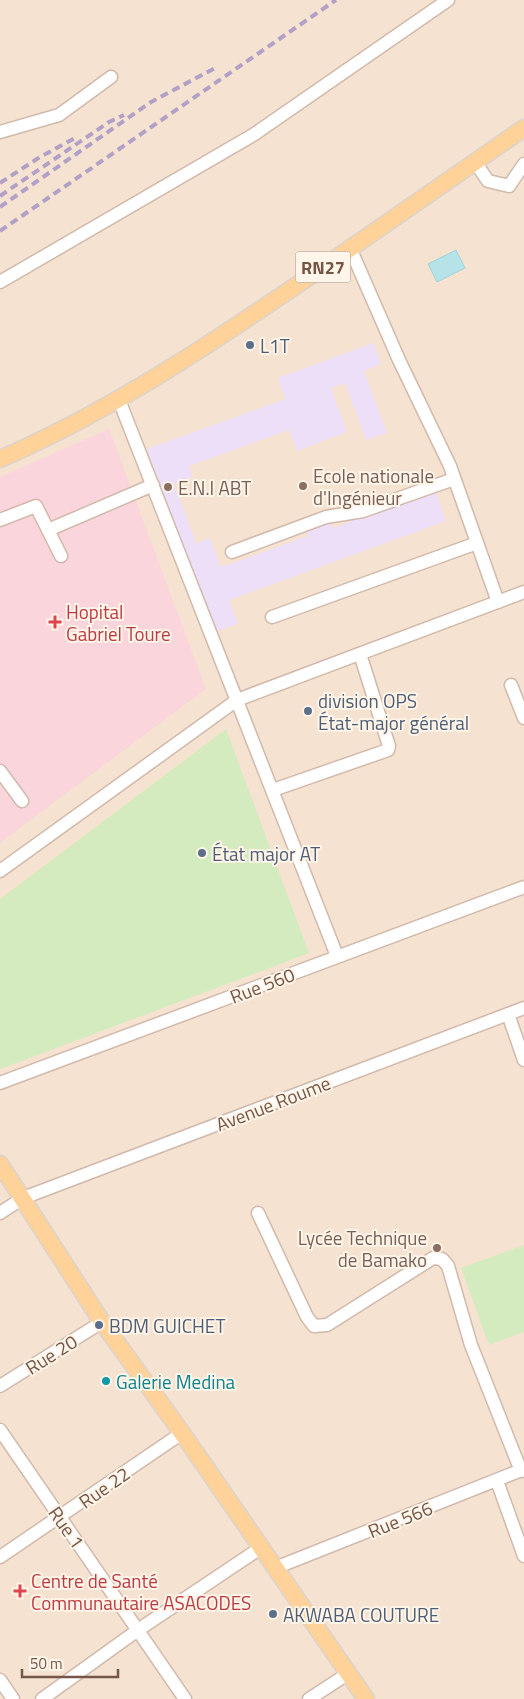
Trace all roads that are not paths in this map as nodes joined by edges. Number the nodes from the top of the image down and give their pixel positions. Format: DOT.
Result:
graph roads {
  1 [pos="448,0"];
  2 [pos="111,77"];
  3 [pos="524,128"];
  4 [pos="0,132"];
  5 [pos="475,162"];
  6 [pos="524,164"];
  7 [pos="350,248"];
  8 [pos="0,282"];
  9 [pos="119,400"];
  10 [pos="0,460"];
  11 [pos="454,479"];
  12 [pos="153,485"];
  13 [pos="0,520"];
  14 [pos="48,530"];
  15 [pos="477,543"];
  16 [pos="232,552"];
  17 [pos="61,556"];
  18 [pos="524,592"];
  19 [pos="498,602"];
  20 [pos="272,617"];
  21 [pos="360,654"];
  22 [pos="511,685"];
  23 [pos="237,700"];
  24 [pos="524,718"];
  25 [pos="0,771"];
  26 [pos="273,790"];
  27 [pos="22,800"];
  28 [pos="0,871"];
  29 [pos="524,888"];
  30 [pos="337,956"];
  31 [pos="524,1008"];
  32 [pos="508,1014"];
  33 [pos="524,1060"];
  34 [pos="0,1083"];
  35 [pos="0,1164"];
  36 [pos="23,1198"];
  37 [pos="0,1213"];
  38 [pos="258,1213"];
  39 [pos="102,1322"];
  40 [pos="0,1386"];
  41 [pos="0,1430"];
  42 [pos="182,1433"];
  43 [pos="522,1470"];
  44 [pos="497,1480"];
  45 [pos="60,1517"];
  46 [pos="262,1547"];
  47 [pos="524,1556"];
  48 [pos="0,1557"];
  49 [pos="275,1568"];
  50 [pos="138,1630"];
  51 [pos="349,1673"];
  52 [pos="0,1680"];
  53 [pos="13,1699"];
  54 [pos="42,1699"];
  55 [pos="185,1699"];
  56 [pos="309,1699"];
  57 [pos="366,1699"];
  1 -- 8 [label="street"];
  2 -- 4 [label="street"];
  3 -- 5 [label="main road, RN27"];
  5 -- 6 [label="street"];
  5 -- 7 [label="main road, RN27"];
  7 -- 9 [label="main road, RN27"];
  7 -- 11 [label="street"];
  9 -- 10 [label="main road, RN27"];
  9 -- 12 [label="street"];
  11 -- 15 [label="street"];
  11 -- 16 [label="street"];
  12 -- 14 [label="street"];
  12 -- 23 [label="street"];
  13 -- 14 [label="street"];
  14 -- 17 [label="street"];
  15 -- 19 [label="street"];
  15 -- 20 [label="street"];
  18 -- 19 [label="street"];
  19 -- 21 [label="street"];
  21 -- 23 [label="street"];
  21 -- 26 [label="street"];
  22 -- 24 [label="street"];
  23 -- 26 [label="street"];
  23 -- 28 [label="street"];
  25 -- 27 [label="street"];
  26 -- 30 [label="street"];
  29 -- 30 [label="street, Rue 560"];
  30 -- 34 [label="street, Rue 560"];
  31 -- 32 [label="street, Avenue Roume"];
  32 -- 33 [label="street"];
  32 -- 36 [label="street, Avenue Roume"];
  35 -- 36 [label="main road"];
  36 -- 37 [label="street, Avenue Roume"];
  36 -- 39 [label="main road"];
  38 -- 43 [label="street"];
  39 -- 40 [label="street, Rue 20"];
  39 -- 42 [label="main road"];
  41 -- 45 [label="street, Rue 1"];
  42 -- 45 [label="street, Rue 22"];
  42 -- 46 [label="main road"];
  43 -- 44 [label="street, Rue 566"];
  44 -- 47 [label="street"];
  44 -- 49 [label="street, Rue 566"];
  45 -- 48 [label="street, Rue 22"];
  45 -- 50 [label="street, Rue 1"];
  46 -- 49 [label="main road"];
  46 -- 50 [label="street"];
  49 -- 51 [label="main road"];
  50 -- 54 [label="street"];
  50 -- 55 [label="street, Rue 1"];
  51 -- 56 [label="street"];
  51 -- 57 [label="main road"];
  52 -- 53 [label="street"];
}
